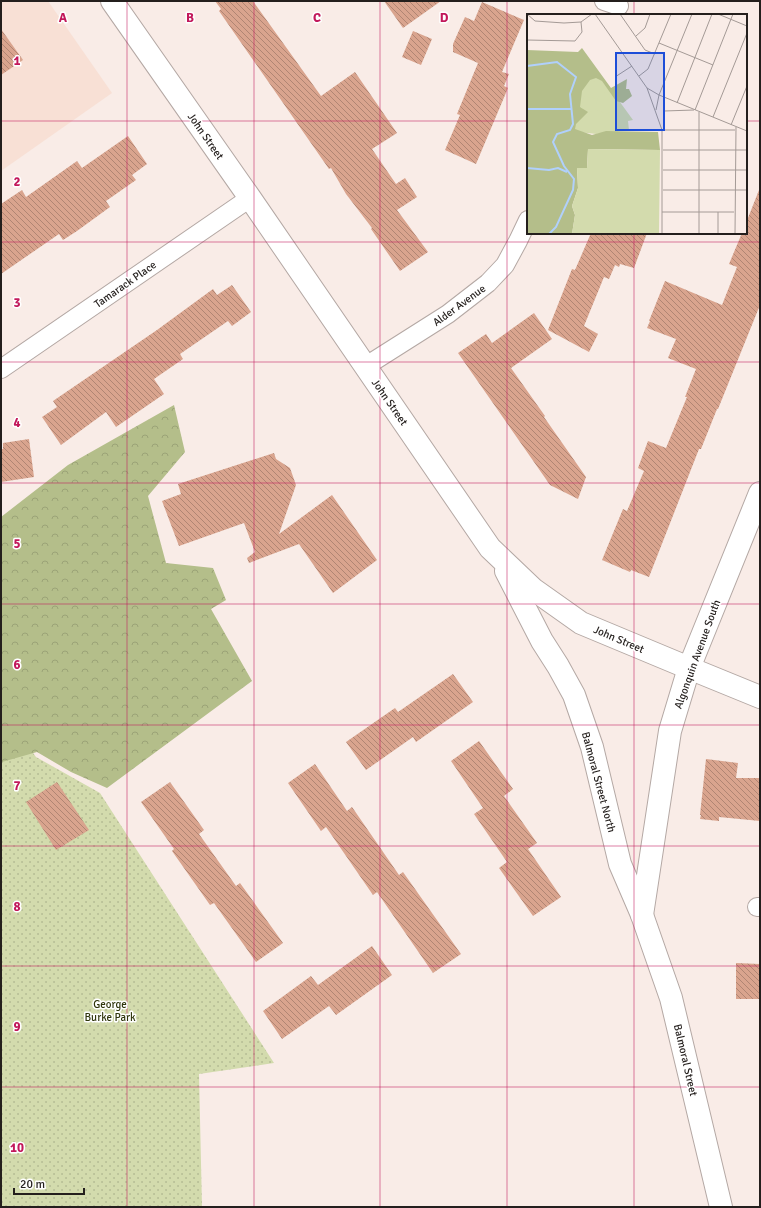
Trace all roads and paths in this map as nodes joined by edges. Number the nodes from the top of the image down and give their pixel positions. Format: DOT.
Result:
graph roads {
  1 [pos="112,1"];
  2 [pos="250,198"];
  3 [pos="527,222"];
  4 [pos="366,366"];
  5 [pos="1,369"];
  6 [pos="760,493"];
  7 [pos="490,548"];
  8 [pos="689,668"];
  9 [pos="760,697"];
  10 [pos="642,915"];
  11 [pos="721,1207"];
  1 -- 2 [label="main road, John Street"];
  2 -- 4 [label="main road, John Street"];
  2 -- 5 [label="street, Tamarack Place"];
  3 -- 4 [label="street, Alder Avenue"];
  4 -- 7 [label="main road, John Street"];
  6 -- 8 [label="main road, Algonquin Avenue South"];
  7 -- 8 [label="main road, John Street"];
  7 -- 10 [label="main road, Balmoral Street North"];
  8 -- 9 [label="main road, John Street"];
  8 -- 10 [label="main road, Algonquin Avenue South"];
  10 -- 11 [label="main road, Balmoral Street"];
}
